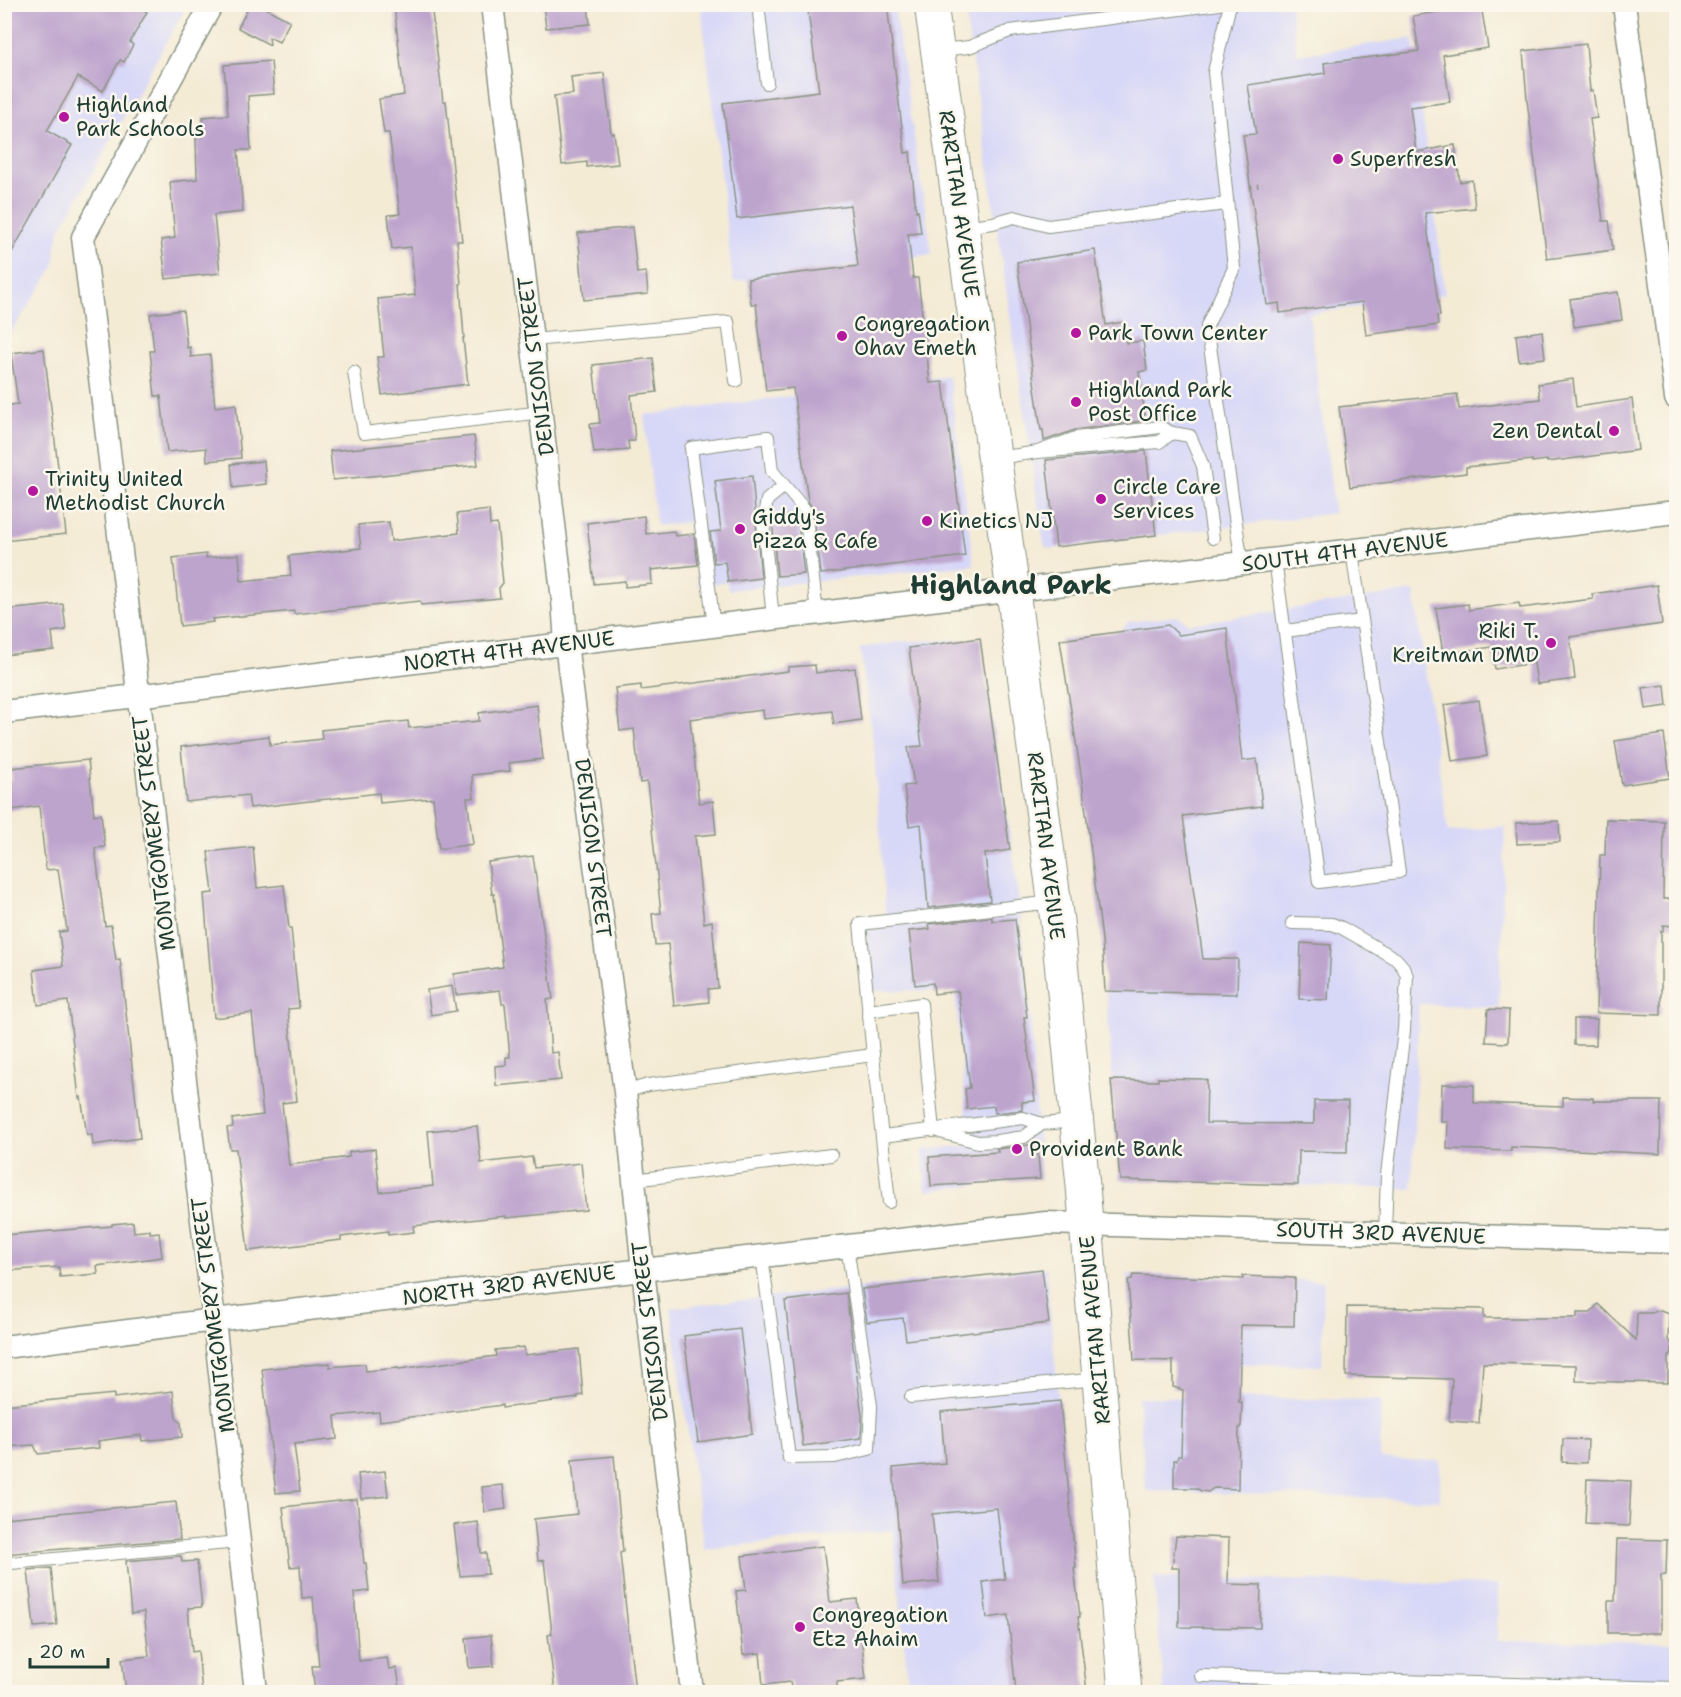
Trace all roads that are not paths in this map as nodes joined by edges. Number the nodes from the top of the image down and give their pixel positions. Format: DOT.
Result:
graph roads {
  1 [pos="212,4"];
  2 [pos="492,4"];
  3 [pos="758,4"];
  4 [pos="931,4"];
  5 [pos="1219,4"];
  6 [pos="1230,4"];
  7 [pos="1624,4"];
  8 [pos="937,50"];
  9 [pos="767,84"];
  10 [pos="1226,204"];
  11 [pos="962,228"];
  12 [pos="533,340"];
  13 [pos="354,372"];
  14 [pos="736,381"];
  15 [pos="1677,398"];
  16 [pos="542,412"];
  17 [pos="995,459"];
  18 [pos="784,486"];
  19 [pos="1677,512"];
  20 [pos="1213,538"];
  21 [pos="1352,551"];
  22 [pos="1275,560"];
  23 [pos="1242,564"];
  24 [pos="1014,591"];
  25 [pos="817,613"];
  26 [pos="773,618"];
  27 [pos="1362,621"];
  28 [pos="714,626"];
  29 [pos="1285,631"];
  30 [pos="566,644"];
  31 [pos="137,696"];
  32 [pos="4,712"];
  33 [pos="1054,902"];
  34 [pos="1292,923"];
  35 [pos="868,1011"];
  36 [pos="873,1055"];
  37 [pos="625,1092"];
  38 [pos="1076,1121"];
  39 [pos="1042,1124"];
  40 [pos="933,1131"];
  41 [pos="883,1136"];
  42 [pos="831,1155"];
  43 [pos="634,1180"];
  44 [pos="889,1202"];
  45 [pos="1086,1225"];
  46 [pos="1385,1233"];
  47 [pos="1677,1242"];
  48 [pos="847,1246"];
  49 [pos="762,1256"];
  50 [pos="643,1270"];
  51 [pos="214,1320"];
  52 [pos="4,1347"];
  53 [pos="1099,1379"];
  54 [pos="912,1397"];
  55 [pos="239,1542"];
  56 [pos="11,1563"];
  57 [pos="1201,1676"];
  58 [pos="1677,1688"];
  59 [pos="256,1692"];
  60 [pos="692,1692"];
  61 [pos="1125,1692"];
  1 -- 31 [label="street, MONTGOMERY STREET"];
  2 -- 12 [label="street, DENISON STREET"];
  3 -- 9 [label="lane"];
  4 -- 8 [label="main road, RARITAN AVENUE"];
  5 -- 8 [label="lane"];
  6 -- 10 [label="lane"];
  7 -- 15 [label="street"];
  8 -- 11 [label="main road, RARITAN AVENUE"];
  10 -- 11 [label="lane"];
  10 -- 23 [label="lane"];
  11 -- 17 [label="main road, RARITAN AVENUE"];
  12 -- 14 [label="lane"];
  12 -- 16 [label="street, DENISON STREET"];
  13 -- 16 [label="lane"];
  16 -- 30 [label="street, DENISON STREET"];
  17 -- 20 [label="lane"];
  17 -- 24 [label="main road, RARITAN AVENUE"];
  18 -- 25 [label="lane"];
  18 -- 26 [label="lane"];
  18 -- 28 [label="lane"];
  19 -- 21 [label="street, SOUTH 4TH AVENUE"];
  21 -- 22 [label="street, SOUTH 4TH AVENUE"];
  21 -- 27 [label="lane"];
  22 -- 23 [label="street, SOUTH 4TH AVENUE"];
  22 -- 29 [label="lane"];
  23 -- 24 [label="street, SOUTH 4TH AVENUE"];
  24 -- 25 [label="street, NORTH 4TH AVENUE"];
  24 -- 33 [label="main road, RARITAN AVENUE"];
  25 -- 26 [label="street, NORTH 4TH AVENUE"];
  26 -- 28 [label="street, NORTH 4TH AVENUE"];
  27 -- 29 [label="lane"];
  27 -- 29 [label="lane"];
  28 -- 30 [label="street, NORTH 4TH AVENUE"];
  30 -- 31 [label="street, NORTH 4TH AVENUE"];
  30 -- 37 [label="street, DENISON STREET"];
  31 -- 32 [label="street, NORTH 4TH AVENUE"];
  31 -- 51 [label="street, MONTGOMERY STREET"];
  33 -- 35 [label="lane"];
  33 -- 38 [label="main road, RARITAN AVENUE"];
  34 -- 46 [label="lane"];
  35 -- 36 [label="lane"];
  35 -- 40 [label="lane"];
  36 -- 37 [label="lane"];
  36 -- 41 [label="lane"];
  37 -- 43 [label="street, DENISON STREET"];
  38 -- 39 [label="lane"];
  38 -- 45 [label="main road, RARITAN AVENUE"];
  39 -- 40 [label="lane"];
  39 -- 40 [label="lane"];
  40 -- 41 [label="lane"];
  41 -- 44 [label="lane"];
  42 -- 43 [label="lane"];
  43 -- 50 [label="street, DENISON STREET"];
  45 -- 46 [label="street, SOUTH 3RD AVENUE"];
  45 -- 48 [label="street, NORTH 3RD AVENUE"];
  45 -- 53 [label="main road, RARITAN AVENUE"];
  46 -- 47 [label="street, SOUTH 3RD AVENUE"];
  48 -- 49 [label="street, NORTH 3RD AVENUE"];
  48 -- 49 [label="lane"];
  49 -- 50 [label="street, NORTH 3RD AVENUE"];
  50 -- 51 [label="street, NORTH 3RD AVENUE"];
  50 -- 60 [label="street, DENISON STREET"];
  51 -- 52 [label="street, NORTH 3RD AVENUE"];
  51 -- 55 [label="street, MONTGOMERY STREET"];
  53 -- 54 [label="lane"];
  53 -- 61 [label="main road, RARITAN AVENUE"];
  55 -- 56 [label="lane"];
  55 -- 59 [label="street, MONTGOMERY STREET"];
  57 -- 58 [label="lane"];
}
